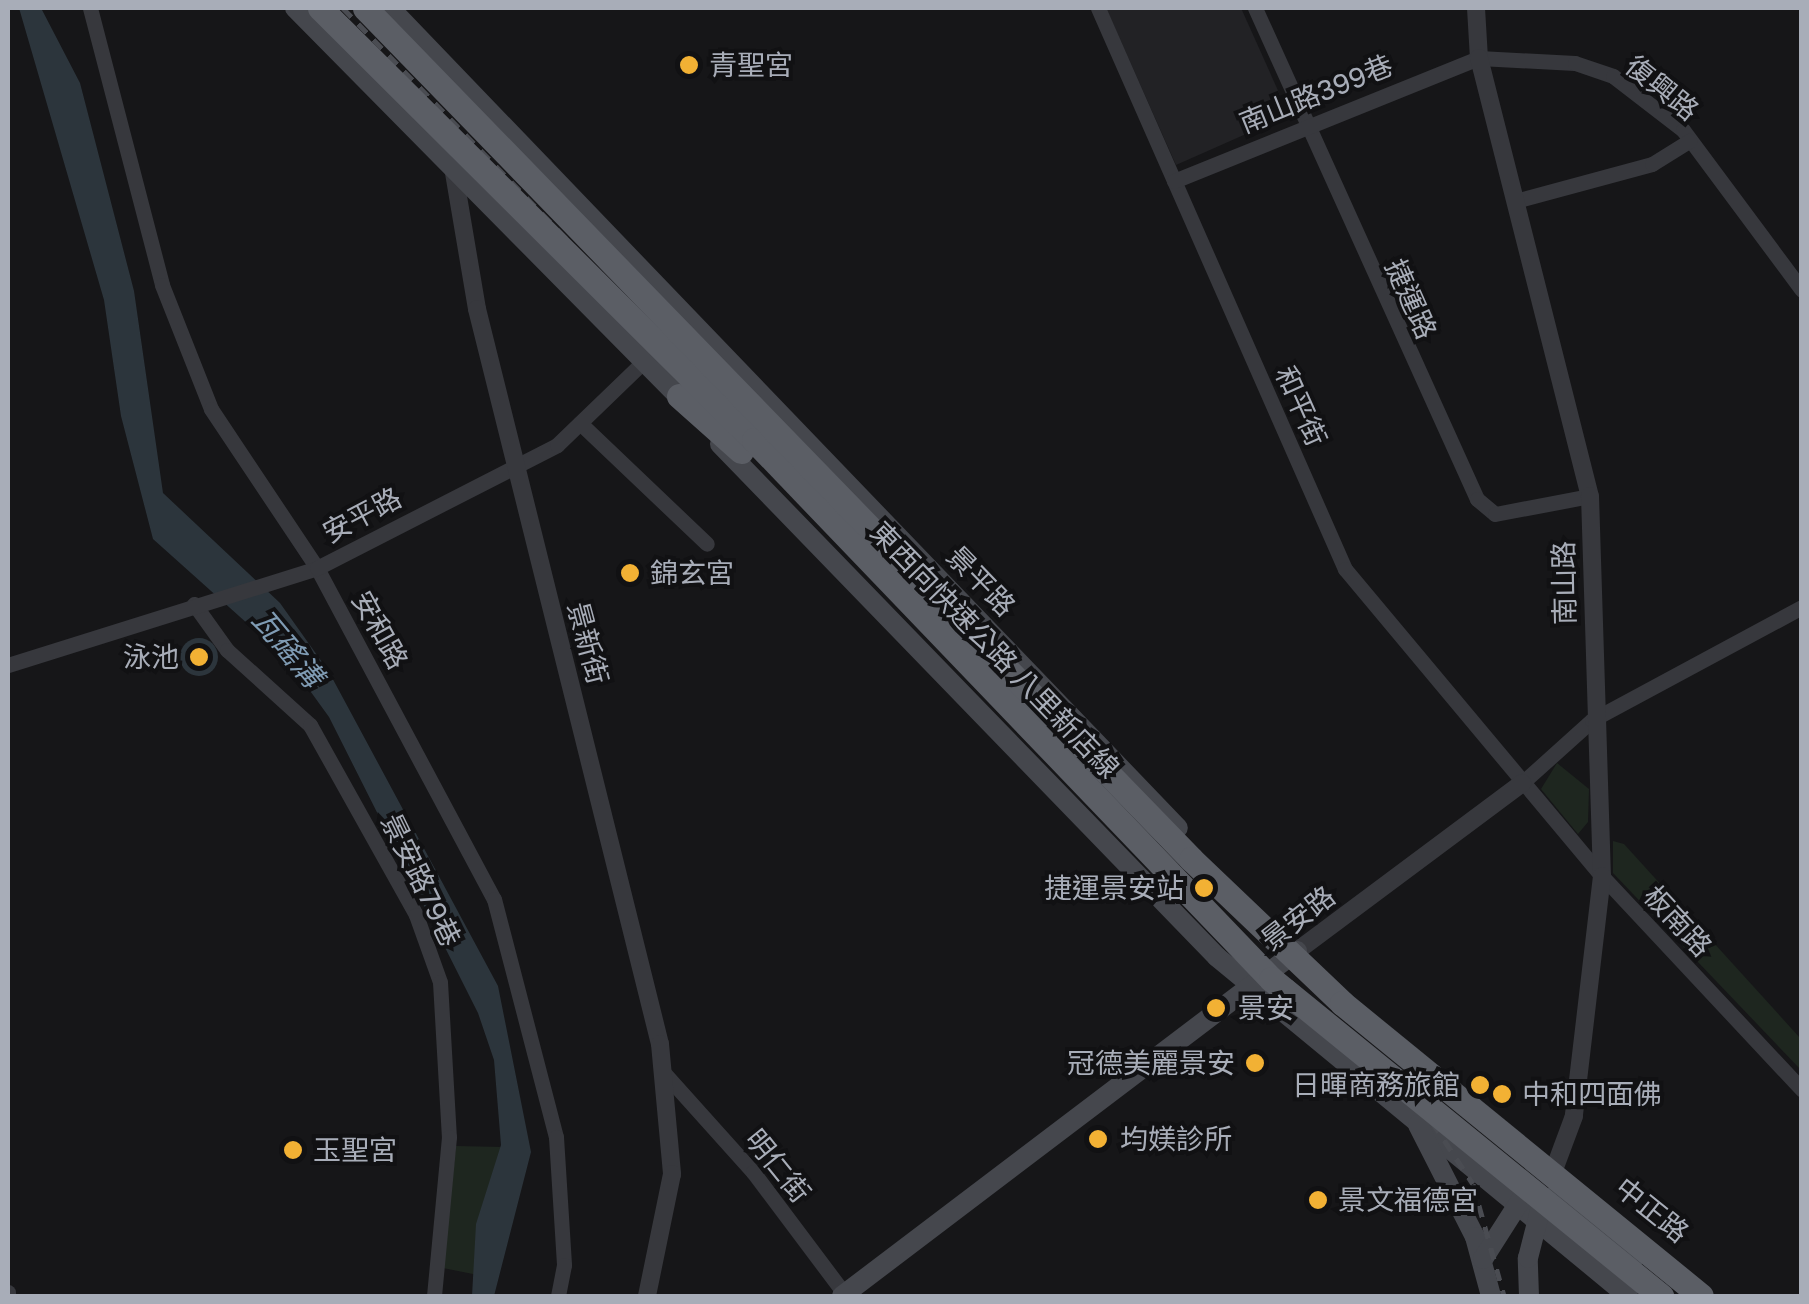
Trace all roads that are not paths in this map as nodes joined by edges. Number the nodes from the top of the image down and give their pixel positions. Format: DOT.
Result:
graph roads {
  1 [pos="90,8"];
  2 [pos="295,8"];
  3 [pos="320,8"];
  4 [pos="365,8"];
  5 [pos="390,8"];
  6 [pos="408,8"];
  7 [pos="1098,8"];
  8 [pos="1255,8"];
  9 [pos="1476,8"];
  10 [pos="418,36"];
  11 [pos="1479,58"];
  12 [pos="1306,124"];
  13 [pos="1689,142"];
  14 [pos="452,167"];
  15 [pos="1174,181"];
  16 [pos="1515,200"];
  17 [pos="1802,290"];
  18 [pos="688,317"];
  19 [pos="645,360"];
  20 [pos="680,396"];
  21 [pos="580,423"];
  22 [pos="518,467"];
  23 [pos="1590,496"];
  24 [pos="707,544"];
  25 [pos="317,568"];
  26 [pos="202,602"];
  27 [pos="1802,608"];
  28 [pos="8,665"];
  29 [pos="1592,720"];
  30 [pos="1522,783"];
  31 [pos="1602,876"];
  32 [pos="1297,951"];
  33 [pos="1264,982"];
  34 [pos="665,1074"];
  35 [pos="1802,1090"];
  36 [pos="1410,1110"];
  37 [pos="1493,1118"];
  38 [pos="1449,1148"];
  39 [pos="1555,1167"];
  40 [pos="1542,1186"];
  41 [pos="1514,1206"];
  42 [pos="1536,1223"];
  43 [pos="1483,1259"];
  44 [pos="434,1296"];
  45 [pos="558,1296"];
  46 [pos="647,1296"];
  47 [pos="844,1296"];
  48 [pos="1491,1296"];
  49 [pos="1529,1296"];
  50 [pos="1628,1296"];
  51 [pos="1661,1296"];
  52 [pos="1682,1296"];
  53 [pos="1702,1296"];
  54 [pos="1714,1296"];
  1 -- 25 [label="street, 安和路"];
  2 -- 14 [label="main road, 景平路"];
  3 -- 33 [label="highway, 東西向快速公路 八里新店線, bridge"];
  4 -- 53 [label="highway, 東西向快速公路 八里新店線, bridge"];
  5 -- 10 [label="main road, 景平路"];
  6 -- 10 [label="street, 景新街"];
  7 -- 15 [label="street, 和平街"];
  8 -- 12 [label="street, 捷運路"];
  9 -- 11 [label="street, 南山路"];
  10 -- 14 [label="main road, 景新街"];
  10 -- 18 [label="main road, 景平路"];
  11 -- 12 [label="street, 南山路399巷"];
  11 -- 13 [label="street, 復興路"];
  11 -- 16 [label="street, 南山路"];
  12 -- 15 [label="street, 南山路399巷"];
  12 -- 23 [label="street, 捷運路"];
  13 -- 16 [label="street"];
  13 -- 17 [label="street, 復興路"];
  14 -- 19 [label="main road, 景平路"];
  14 -- 22 [label="street, 景新街"];
  15 -- 30 [label="street, 和平街"];
  16 -- 23 [label="street, 南山路"];
  18 -- 19 [label="street, 安平路"];
  18 -- 32 [label="main road, 景平路"];
  19 -- 20 [label="main road, 景平路"];
  19 -- 21 [label="street, 安平路"];
  19 -- 33 [label="main road, 景平路"];
  20 -- 33 [label="highway, bridge"];
  20 -- 33 [label="main road, 景平路"];
  21 -- 22 [label="street, 安平路"];
  21 -- 24 [label="street"];
  22 -- 25 [label="street, 安平路"];
  22 -- 34 [label="street, 景新街"];
  23 -- 29 [label="street, 南山路"];
  25 -- 26 [label="street, 安平路"];
  25 -- 45 [label="street, 安和路"];
  26 -- 28 [label="street, 安平路"];
  26 -- 44 [label="street, 景安路79巷"];
  27 -- 29 [label="street, 景安路"];
  29 -- 30 [label="street, 景安路"];
  29 -- 31 [label="street, 南山路"];
  30 -- 31 [label="street, 板南路"];
  30 -- 32 [label="street, 景安路"];
  31 -- 35 [label="street, 板南路"];
  31 -- 39 [label="street, 南山路"];
  32 -- 33 [label="main road, 景安路"];
  32 -- 37 [label="main road, 景平路"];
  33 -- 36 [label="main road, 景平路"];
  33 -- 47 [label="main road, 景安路"];
  33 -- 51 [label="highway, 東西向快速公路 八里新店線, bridge"];
  34 -- 46 [label="street, 景新街"];
  34 -- 47 [label="street, 明仁街"];
  36 -- 38 [label="main road, 景平路"];
  36 -- 43 [label="main road"];
  37 -- 39 [label="main road, 景平路"];
  37 -- 40 [label="main road, 中正路"];
  38 -- 40 [label="main road, 中正路"];
  38 -- 41 [label="main road, 景平路"];
  39 -- 40 [label="main road"];
  39 -- 54 [label="main road, 中正路"];
  40 -- 41 [label="main road"];
  40 -- 42 [label="main road"];
  40 -- 52 [label="main road, 中正路"];
  41 -- 42 [label="main road, 景平路"];
  41 -- 43 [label="main road"];
  42 -- 49 [label="main road"];
  42 -- 50 [label="main road"];
  43 -- 48 [label="main road"];
}
